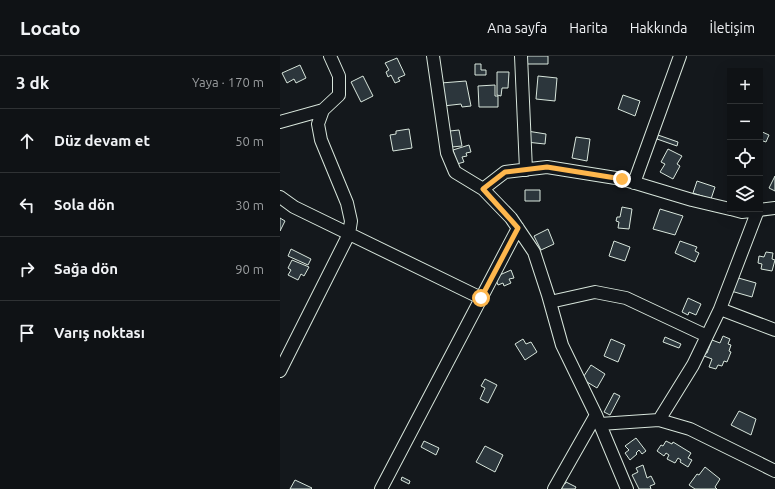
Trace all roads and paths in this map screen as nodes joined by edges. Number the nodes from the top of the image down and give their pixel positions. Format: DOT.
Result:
graph roads {
  1 [pos="330,56"];
  2 [pos="432,56"];
  3 [pos="521,56"];
  4 [pos="680,56"];
  5 [pos="323,110"];
  6 [pos="280,122"];
  7 [pos="526,170"];
  8 [pos="634,183"];
  9 [pos="483,189"];
  10 [pos="280,198"];
  11 [pos="727,208"];
  12 [pos="775,208"];
  13 [pos="763,209"];
  14 [pos="757,212"];
  15 [pos="518,228"];
  16 [pos="349,234"];
  17 [pos="481,298"];
  18 [pos="550,302"];
  19 [pos="720,309"];
  20 [pos="775,330"];
  21 [pos="707,336"];
  22 [pos="280,371"];
  23 [pos="598,419"];
  24 [pos="659,420"];
  25 [pos="775,471"];
  26 [pos="380,489"];
  27 [pos="554,489"];
  28 [pos="627,489"];
  1 -- 5 [label="street"];
  2 -- 9 [label="street"];
  3 -- 7 [label="street"];
  4 -- 8 [label="street"];
  5 -- 6 [label="street"];
  5 -- 16 [label="street"];
  7 -- 8 [label="street"];
  7 -- 9 [label="street"];
  8 -- 11 [label="street"];
  9 -- 15 [label="street"];
  10 -- 16 [label="street"];
  12 -- 13 [label="street"];
  14 -- 19 [label="street"];
  15 -- 17 [label="street"];
  15 -- 18 [label="street"];
  16 -- 17 [label="street"];
  16 -- 22 [label="street"];
  17 -- 26 [label="street"];
  18 -- 21 [label="street"];
  18 -- 23 [label="street"];
  19 -- 20 [label="street"];
  19 -- 21 [label="street"];
  21 -- 24 [label="street"];
  23 -- 24 [label="street"];
  23 -- 27 [label="street"];
  23 -- 28 [label="street"];
  24 -- 25 [label="street"];
}
